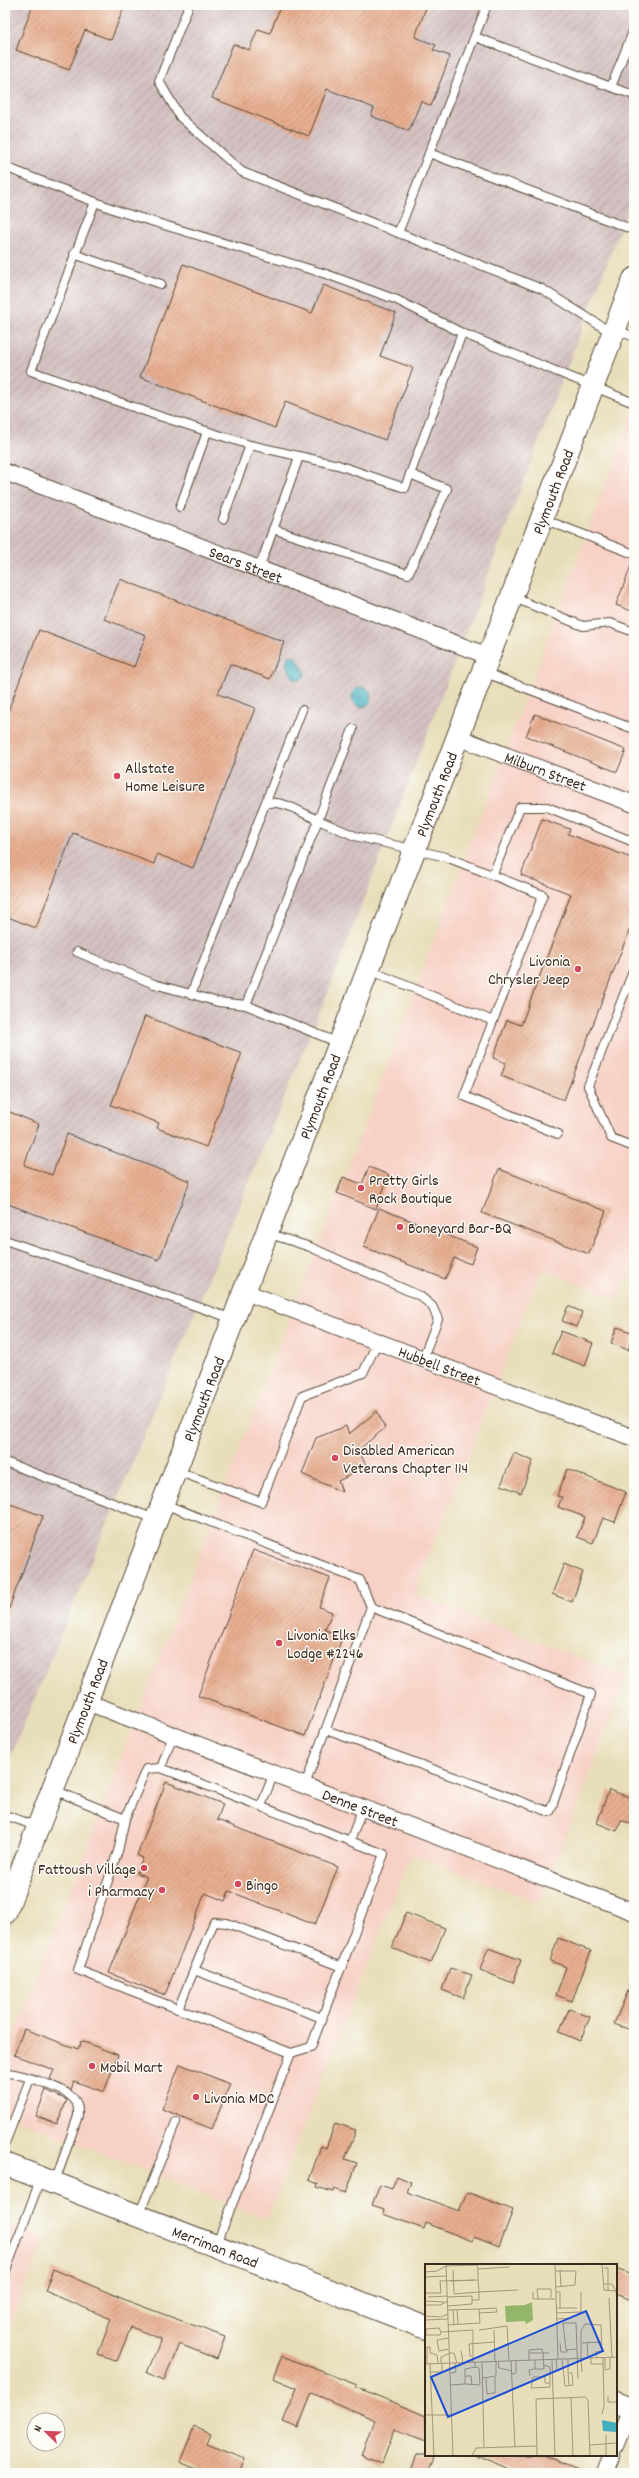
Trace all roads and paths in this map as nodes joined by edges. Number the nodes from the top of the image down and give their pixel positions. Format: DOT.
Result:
graph roads {
  1 [pos="189,5"];
  2 [pos="487,5"];
  3 [pos="629,5"];
  4 [pos="634,9"];
  5 [pos="634,29"];
  6 [pos="474,37"];
  7 [pos="611,87"];
  8 [pos="634,95"];
  9 [pos="429,153"];
  10 [pos="5,167"];
  11 [pos="95,202"];
  12 [pos="634,230"];
  13 [pos="398,233"];
  14 [pos="74,254"];
  15 [pos="634,279"];
  16 [pos="161,284"];
  17 [pos="462,333"];
  18 [pos="620,333"];
  19 [pos="592,386"];
  20 [pos="634,403"];
  21 [pos="207,432"];
  22 [pos="250,445"];
  23 [pos="299,457"];
  24 [pos="5,472"];
  25 [pos="410,474"];
  26 [pos="180,507"];
  27 [pos="541,518"];
  28 [pos="223,519"];
  29 [pos="273,528"];
  30 [pos="634,554"];
  31 [pos="259,570"];
  32 [pos="511,597"];
  33 [pos="634,632"];
  34 [pos="485,664"];
  35 [pos="302,710"];
  36 [pos="634,729"];
  37 [pos="353,730"];
  38 [pos="457,737"];
  39 [pos="265,804"];
  40 [pos="634,804"];
  41 [pos="318,820"];
  42 [pos="634,842"];
  43 [pos="413,851"];
  44 [pos="494,874"];
  45 [pos="78,952"];
  46 [pos="368,969"];
  47 [pos="634,969"];
  48 [pos="191,994"];
  49 [pos="246,1005"];
  50 [pos="493,1021"];
  51 [pos="340,1043"];
  52 [pos="558,1134"];
  53 [pos="634,1147"];
  54 [pos="267,1233"];
  55 [pos="5,1240"];
  56 [pos="245,1292"];
  57 [pos="234,1319"];
  58 [pos="377,1343"];
  59 [pos="422,1360"];
  60 [pos="634,1438"];
  61 [pos="5,1462"];
  62 [pos="176,1471"];
  63 [pos="160,1512"];
  64 [pos="371,1607"];
  65 [pos="87,1702"];
  66 [pos="326,1730"];
  67 [pos="173,1735"];
  68 [pos="161,1768"];
  69 [pos="274,1773"];
  70 [pos="305,1785"];
  71 [pos="53,1790"];
  72 [pos="261,1806"];
  73 [pos="363,1807"];
  74 [pos="5,1815"];
  75 [pos="125,1818"];
  76 [pos="38,1828"];
  77 [pos="350,1841"];
  78 [pos="634,1912"];
  79 [pos="5,1914"];
  80 [pos="342,1966"];
  81 [pos="194,1970"];
  82 [pos="178,2009"];
  83 [pos="322,2018"];
  84 [pos="291,2053"];
  85 [pos="5,2073"];
  86 [pos="30,2079"];
  87 [pos="176,2122"];
  88 [pos="5,2143"];
  89 [pos="5,2164"];
  90 [pos="48,2180"];
  91 [pos="139,2216"];
  92 [pos="216,2246"];
  93 [pos="8,2256"];
  94 [pos="5,2273"];
  95 [pos="425,2328"];
  96 [pos="627,2407"];
  97 [pos="617,2442"];
  98 [pos="612,2456"];
  99 [pos="605,2473"];
  1 -- 13 [label="lane"];
  2 -- 6 [label="lane"];
  3 -- 4 [label="lane"];
  5 -- 7 [label="lane"];
  6 -- 7 [label="lane"];
  6 -- 9 [label="lane"];
  7 -- 8 [label="lane"];
  9 -- 12 [label="lane"];
  9 -- 13 [label="lane"];
  10 -- 11 [label="lane"];
  11 -- 14 [label="lane"];
  11 -- 17 [label="lane"];
  13 -- 18 [label="lane"];
  14 -- 16 [label="lane"];
  14 -- 21 [label="lane"];
  15 -- 18 [label="main road, Plymouth Road"];
  17 -- 19 [label="lane"];
  17 -- 25 [label="lane"];
  18 -- 19 [label="main road, Plymouth Road"];
  19 -- 20 [label="lane"];
  19 -- 27 [label="main road, Plymouth Road"];
  21 -- 22 [label="lane"];
  21 -- 26 [label="lane"];
  22 -- 23 [label="lane"];
  22 -- 28 [label="lane"];
  23 -- 25 [label="lane"];
  23 -- 29 [label="lane"];
  24 -- 31 [label="street, Sears Street"];
  25 -- 29 [label="lane"];
  27 -- 30 [label="lane"];
  27 -- 32 [label="main road, Plymouth Road"];
  29 -- 31 [label="lane"];
  31 -- 34 [label="street, Sears Street"];
  32 -- 33 [label="lane"];
  32 -- 34 [label="main road, Plymouth Road"];
  34 -- 36 [label="lane"];
  34 -- 38 [label="main road, Plymouth Road"];
  35 -- 39 [label="lane"];
  37 -- 41 [label="lane"];
  38 -- 40 [label="street, Milburn Street"];
  38 -- 43 [label="main road, Plymouth Road"];
  39 -- 41 [label="lane"];
  39 -- 48 [label="lane"];
  41 -- 43 [label="lane"];
  41 -- 49 [label="lane"];
  42 -- 44 [label="lane"];
  43 -- 44 [label="lane"];
  43 -- 46 [label="main road, Plymouth Road"];
  44 -- 50 [label="lane"];
  45 -- 48 [label="lane"];
  46 -- 50 [label="lane"];
  46 -- 51 [label="main road, Plymouth Road"];
  47 -- 53 [label="lane"];
  48 -- 49 [label="lane"];
  49 -- 51 [label="lane"];
  50 -- 52 [label="lane"];
  51 -- 54 [label="main road, Plymouth Road"];
  54 -- 56 [label="main road, Plymouth Road"];
  54 -- 59 [label="lane"];
  55 -- 57 [label="lane"];
  56 -- 57 [label="main road, Plymouth Road"];
  56 -- 58 [label="street, Hubbell Street"];
  57 -- 62 [label="main road, Plymouth Road"];
  58 -- 59 [label="street, Hubbell Street"];
  58 -- 62 [label="lane"];
  59 -- 60 [label="street, Hubbell Street"];
  61 -- 63 [label="lane"];
  62 -- 63 [label="main road, Plymouth Road"];
  63 -- 64 [label="lane"];
  63 -- 65 [label="main road, Plymouth Road"];
  64 -- 66 [label="lane"];
  64 -- 66 [label="lane"];
  65 -- 67 [label="street, Denne Street"];
  65 -- 71 [label="main road, Plymouth Road"];
  66 -- 70 [label="lane"];
  67 -- 68 [label="lane"];
  67 -- 69 [label="street, Denne Street"];
  68 -- 72 [label="lane"];
  68 -- 75 [label="lane"];
  69 -- 70 [label="street, Denne Street"];
  69 -- 72 [label="lane"];
  70 -- 73 [label="street, Denne Street"];
  71 -- 75 [label="lane"];
  71 -- 76 [label="main road, Plymouth Road"];
  72 -- 77 [label="lane"];
  73 -- 77 [label="lane"];
  73 -- 78 [label="street, Denne Street"];
  74 -- 76 [label="lane"];
  75 -- 82 [label="lane"];
  76 -- 79 [label="main road, Plymouth Road"];
  77 -- 80 [label="lane"];
  80 -- 81 [label="lane"];
  80 -- 83 [label="lane"];
  81 -- 82 [label="lane"];
  81 -- 83 [label="lane"];
  82 -- 84 [label="lane"];
  83 -- 84 [label="lane"];
  84 -- 92 [label="lane"];
  85 -- 86 [label="lane"];
  86 -- 88 [label="lane"];
  86 -- 90 [label="lane"];
  87 -- 91 [label="lane"];
  89 -- 90 [label="main road, Merriman Road"];
  90 -- 91 [label="main road, Merriman Road"];
  90 -- 93 [label="lane"];
  91 -- 92 [label="main road, Merriman Road"];
  92 -- 95 [label="main road, Merriman Road"];
  93 -- 94 [label="lane"];
  96 -- 97 [label="street"];
  98 -- 99 [label="street"];
}
